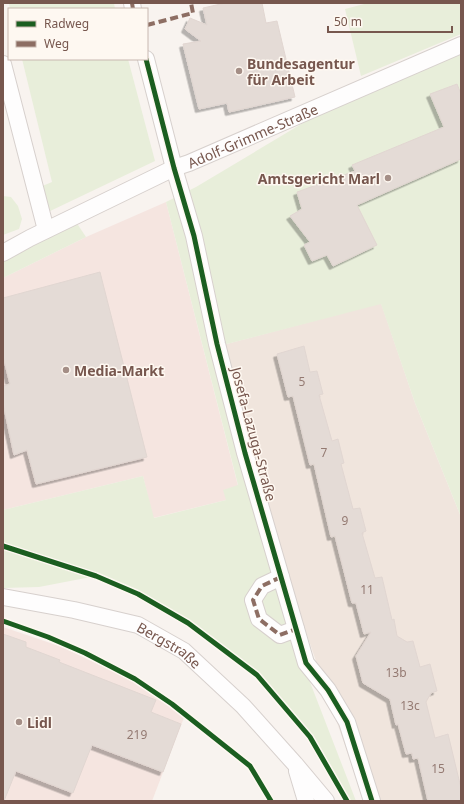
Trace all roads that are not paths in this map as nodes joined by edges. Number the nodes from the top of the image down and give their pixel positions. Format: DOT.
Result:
graph roads {
  1 [pos="461,45"];
  2 [pos="146,60"];
  3 [pos="3,64"];
  4 [pos="174,168"];
  5 [pos="46,230"];
  6 [pos="3,253"];
  7 [pos="281,577"];
  8 [pos="3,597"];
  9 [pos="296,629"];
  10 [pos="295,764"];
  11 [pos="306,801"];
  12 [pos="326,801"];
  13 [pos="372,801"];
  1 -- 4 [label="street, Adolf-Grimme-Straße"];
  2 -- 4 [label="street, Josefa-Lazuga-Straße"];
  3 -- 5 [label="street"];
  4 -- 5 [label="street, Adolf-Grimme-Straße"];
  4 -- 7 [label="street, Josefa-Lazuga-Straße"];
  5 -- 6 [label="street, Adolf-Grimme-Straße"];
  7 -- 9 [label="street, Josefa-Lazuga-Straße"];
  7 -- 9 [label="street"];
  8 -- 10 [label="street, Bergstraße"];
  9 -- 13 [label="street, Josefa-Lazuga-Straße"];
  10 -- 11 [label="street, Bergstraße"];
  10 -- 12 [label="street, Bergstraße"];
}
